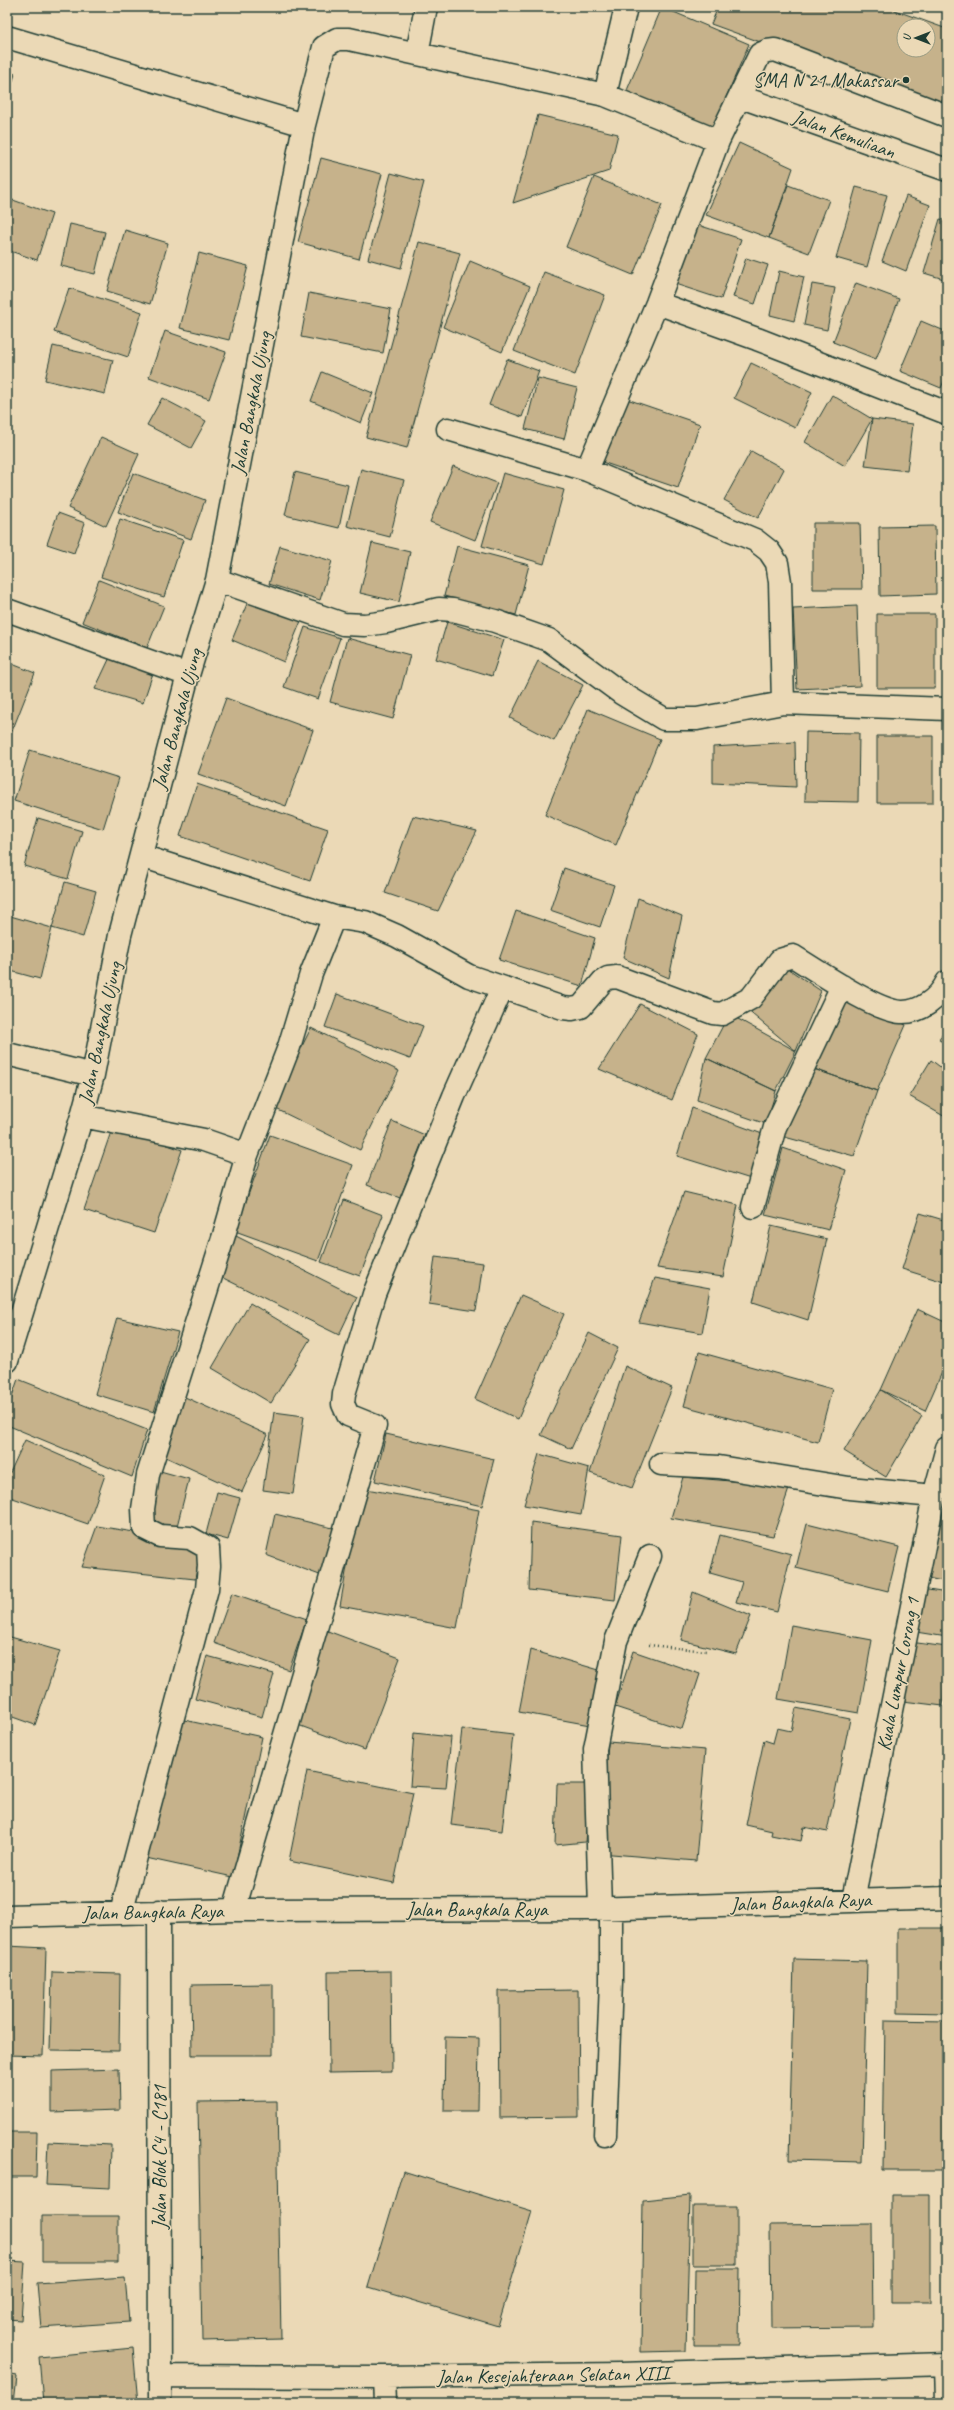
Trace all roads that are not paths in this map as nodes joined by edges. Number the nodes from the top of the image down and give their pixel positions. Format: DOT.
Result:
graph roads {
  1 [pos="426,7"];
  2 [pos="626,7"];
  3 [pos="7,37"];
  4 [pos="417,54"];
  5 [pos="605,95"];
  6 [pos="741,97"];
  7 [pos="947,116"];
  8 [pos="304,125"];
  9 [pos="718,141"];
  10 [pos="947,170"];
  11 [pos="657,302"];
  12 [pos="947,412"];
  13 [pos="448,429"];
  14 [pos="587,470"];
  15 [pos="217,580"];
  16 [pos="7,610"];
  17 [pos="188,675"];
  18 [pos="783,703"];
  19 [pos="947,710"];
  20 [pos="141,856"];
  21 [pos="334,917"];
  22 [pos="947,982"];
  23 [pos="842,986"];
  24 [pos="502,988"];
  25 [pos="7,1054"];
  26 [pos="93,1075"];
  27 [pos="82,1116"];
  28 [pos="247,1155"];
  29 [pos="753,1207"];
  30 [pos="7,1361"];
  31 [pos="947,1448"];
  32 [pos="661,1464"];
  33 [pos="934,1496"];
  34 [pos="650,1556"];
  35 [pos="947,1898"];
  36 [pos="853,1900"];
  37 [pos="606,1908"];
  38 [pos="234,1910"];
  39 [pos="159,1911"];
  40 [pos="121,1913"];
  41 [pos="7,1916"];
  42 [pos="605,2135"];
  43 [pos="946,2364"];
  44 [pos="160,2376"];
  45 [pos="384,2377"];
  46 [pos="160,2403"];
  47 [pos="385,2403"];
  48 [pos="946,2403"];
  1 -- 4 [label="street"];
  2 -- 5 [label="street"];
  3 -- 8 [label="street"];
  4 -- 5 [label="street, Jalan Bangkala Ujung"];
  4 -- 8 [label="street, Jalan Bangkala Ujung"];
  5 -- 9 [label="street, Jalan Bangkala Ujung"];
  6 -- 7 [label="street"];
  6 -- 9 [label="street"];
  6 -- 10 [label="street, Jalan Kemuliaan"];
  8 -- 15 [label="street, Jalan Bangkala Ujung"];
  9 -- 11 [label="street"];
  11 -- 12 [label="street"];
  11 -- 14 [label="street"];
  13 -- 14 [label="street"];
  14 -- 18 [label="street"];
  15 -- 17 [label="street, Jalan Bangkala Ujung"];
  15 -- 18 [label="street"];
  16 -- 17 [label="street"];
  17 -- 20 [label="street, Jalan Bangkala Ujung"];
  18 -- 19 [label="street"];
  20 -- 21 [label="street"];
  20 -- 26 [label="street, Jalan Bangkala Ujung"];
  21 -- 24 [label="street"];
  21 -- 28 [label="street"];
  22 -- 23 [label="street"];
  23 -- 24 [label="street"];
  23 -- 29 [label="street"];
  24 -- 38 [label="street"];
  25 -- 26 [label="street"];
  26 -- 27 [label="street, Jalan Bangkala Ujung"];
  27 -- 28 [label="street"];
  27 -- 30 [label="street, Jalan Bangkala Ujung"];
  28 -- 40 [label="street"];
  31 -- 33 [label="street, Kuala Lumpur Lorong 1"];
  32 -- 33 [label="street"];
  33 -- 36 [label="street, Kuala Lumpur Lorong 1"];
  34 -- 37 [label="street"];
  35 -- 36 [label="street, Jalan Bangkala Raya"];
  36 -- 37 [label="street, Jalan Bangkala Raya"];
  37 -- 38 [label="street, Jalan Bangkala Raya"];
  37 -- 42 [label="street"];
  38 -- 39 [label="street, Jalan Bangkala Raya"];
  39 -- 40 [label="street, Jalan Bangkala Raya"];
  39 -- 44 [label="street, Jalan Blok C4 - C181"];
  40 -- 41 [label="street, Jalan Bangkala Raya"];
  43 -- 45 [label="street, Jalan Kesejahteraan Selatan XIII"];
  43 -- 48 [label="street"];
  44 -- 45 [label="street, Jalan Kesejahteraan Selatan XIII"];
  44 -- 46 [label="street, Jalan Blok C4 - C181"];
  45 -- 47 [label="street"];
}
